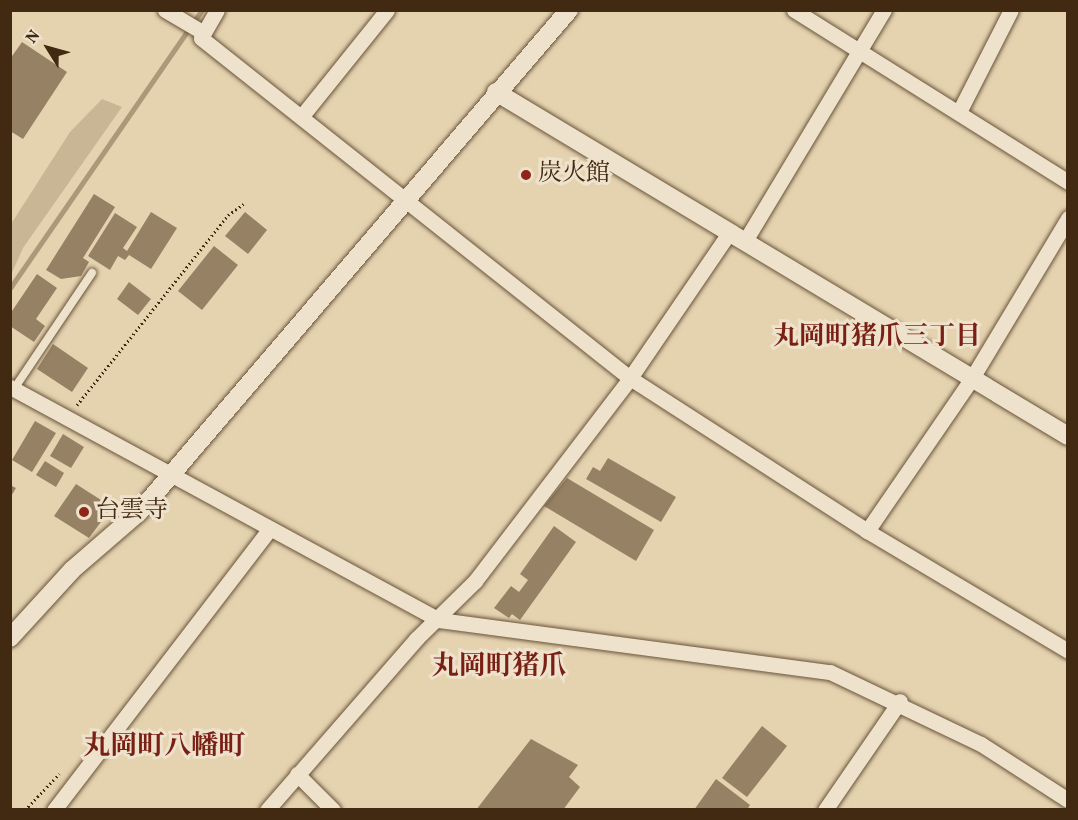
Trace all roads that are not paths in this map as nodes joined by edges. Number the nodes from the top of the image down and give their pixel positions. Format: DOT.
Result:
graph roads {
  1 [pos="165,10"];
  2 [pos="217,10"];
  3 [pos="387,10"];
  4 [pos="569,10"];
  5 [pos="794,10"];
  6 [pos="884,10"];
  7 [pos="1011,10"];
  8 [pos="204,33"];
  9 [pos="861,52"];
  10 [pos="496,92"];
  11 [pos="959,112"];
  12 [pos="301,117"];
  13 [pos="1068,182"];
  14 [pos="405,203"];
  15 [pos="1068,218"];
  16 [pos="737,237"];
  17 [pos="92,273"];
  18 [pos="630,378"];
  19 [pos="972,378"];
  20 [pos="12,388"];
  21 [pos="1068,436"];
  22 [pos="170,475"];
  23 [pos="270,529"];
  24 [pos="867,531"];
  25 [pos="439,620"];
  26 [pos="10,638"];
  27 [pos="1068,651"];
  28 [pos="900,701"];
  29 [pos="297,774"];
  30 [pos="1068,800"];
  31 [pos="54,810"];
  32 [pos="267,810"];
  33 [pos="333,810"];
  34 [pos="825,810"];
  1 -- 8 [label="street"];
  2 -- 8 [label="street"];
  3 -- 12 [label="street"];
  4 -- 10 [label="street"];
  5 -- 9 [label="street"];
  6 -- 9 [label="street"];
  7 -- 11 [label="street"];
  8 -- 12 [label="street"];
  9 -- 11 [label="street"];
  9 -- 16 [label="street"];
  10 -- 14 [label="street"];
  10 -- 16 [label="street"];
  11 -- 13 [label="street"];
  12 -- 14 [label="street"];
  14 -- 18 [label="street"];
  14 -- 22 [label="street"];
  15 -- 19 [label="street"];
  16 -- 18 [label="street"];
  16 -- 19 [label="street"];
  17 -- 20 [label="lane"];
  18 -- 24 [label="street"];
  18 -- 25 [label="street"];
  19 -- 21 [label="street"];
  19 -- 24 [label="street"];
  20 -- 22 [label="street"];
  22 -- 23 [label="street"];
  22 -- 26 [label="street"];
  23 -- 25 [label="street"];
  23 -- 31 [label="street"];
  24 -- 27 [label="street"];
  25 -- 28 [label="street"];
  25 -- 29 [label="street"];
  28 -- 30 [label="street"];
  28 -- 34 [label="street"];
  29 -- 32 [label="street"];
  29 -- 33 [label="street"];
}
